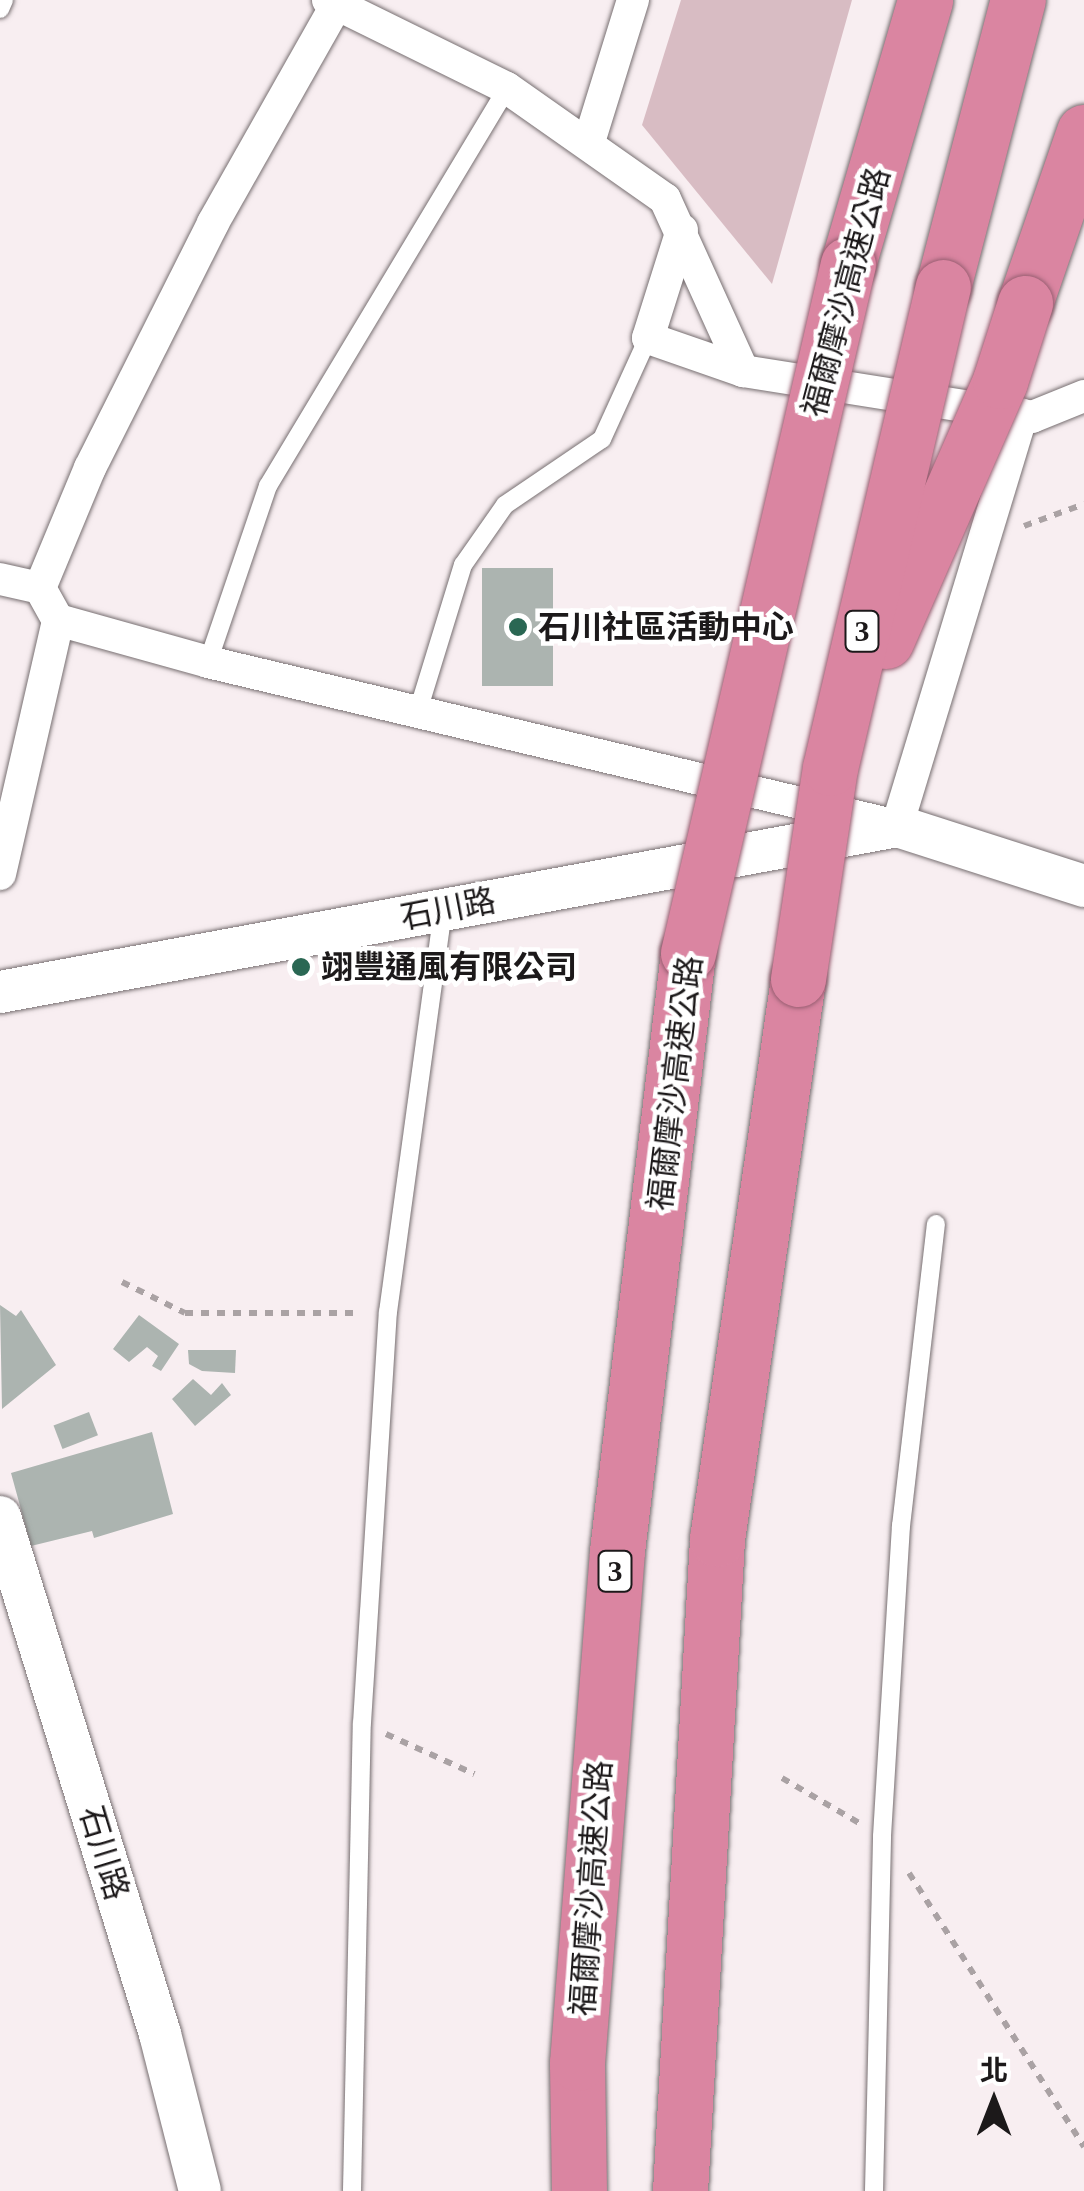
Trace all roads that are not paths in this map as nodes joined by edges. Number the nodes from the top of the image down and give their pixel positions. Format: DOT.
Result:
graph roads {
  1 [pos="4,0"];
  2 [pos="633,0"];
  3 [pos="925,0"];
  4 [pos="1018,0"];
  5 [pos="332,2"];
  6 [pos="0,9"];
  7 [pos="508,88"];
  8 [pos="1084,132"];
  9 [pos="589,142"];
  10 [pos="682,230"];
  11 [pos="648,338"];
  12 [pos="743,370"];
  13 [pos="1084,396"];
  14 [pos="1022,415"];
  15 [pos="0,579"];
  16 [pos="40,588"];
  17 [pos="58,620"];
  18 [pos="208,662"];
  19 [pos="418,711"];
  20 [pos="830,768"];
  21 [pos="897,826"];
  22 [pos="0,874"];
  23 [pos="1084,886"];
  24 [pos="443,910"];
  25 [pos="0,992"];
  26 [pos="936,1224"];
  27 [pos="0,1518"];
  28 [pos="200,2191"];
  29 [pos="352,2191"];
  30 [pos="579,2191"];
  31 [pos="680,2191"];
  32 [pos="874,2191"];
  1 -- 6 [label="lane"];
  2 -- 9 [label="street"];
  3 -- 30 [label="highway, 福爾摩沙高速公路 / 3, bridge"];
  4 -- 20 [label="highway, 3, bridge"];
  5 -- 7 [label="street"];
  5 -- 16 [label="street"];
  7 -- 9 [label="street"];
  7 -- 18 [label="lane"];
  8 -- 20 [label="highway, bridge"];
  9 -- 10 [label="street"];
  10 -- 11 [label="street"];
  10 -- 12 [label="street"];
  11 -- 12 [label="street"];
  11 -- 19 [label="lane"];
  12 -- 14 [label="street"];
  13 -- 14 [label="street"];
  14 -- 21 [label="street"];
  15 -- 16 [label="street"];
  16 -- 17 [label="street"];
  17 -- 18 [label="street"];
  17 -- 22 [label="street"];
  18 -- 19 [label="street"];
  19 -- 21 [label="street"];
  20 -- 31 [label="highway, 3, bridge"];
  21 -- 23 [label="street"];
  21 -- 24 [label="street, 石川路"];
  24 -- 25 [label="street, 石川路"];
  24 -- 29 [label="lane"];
  26 -- 32 [label="lane"];
  27 -- 28 [label="street, 石川路"];
}
